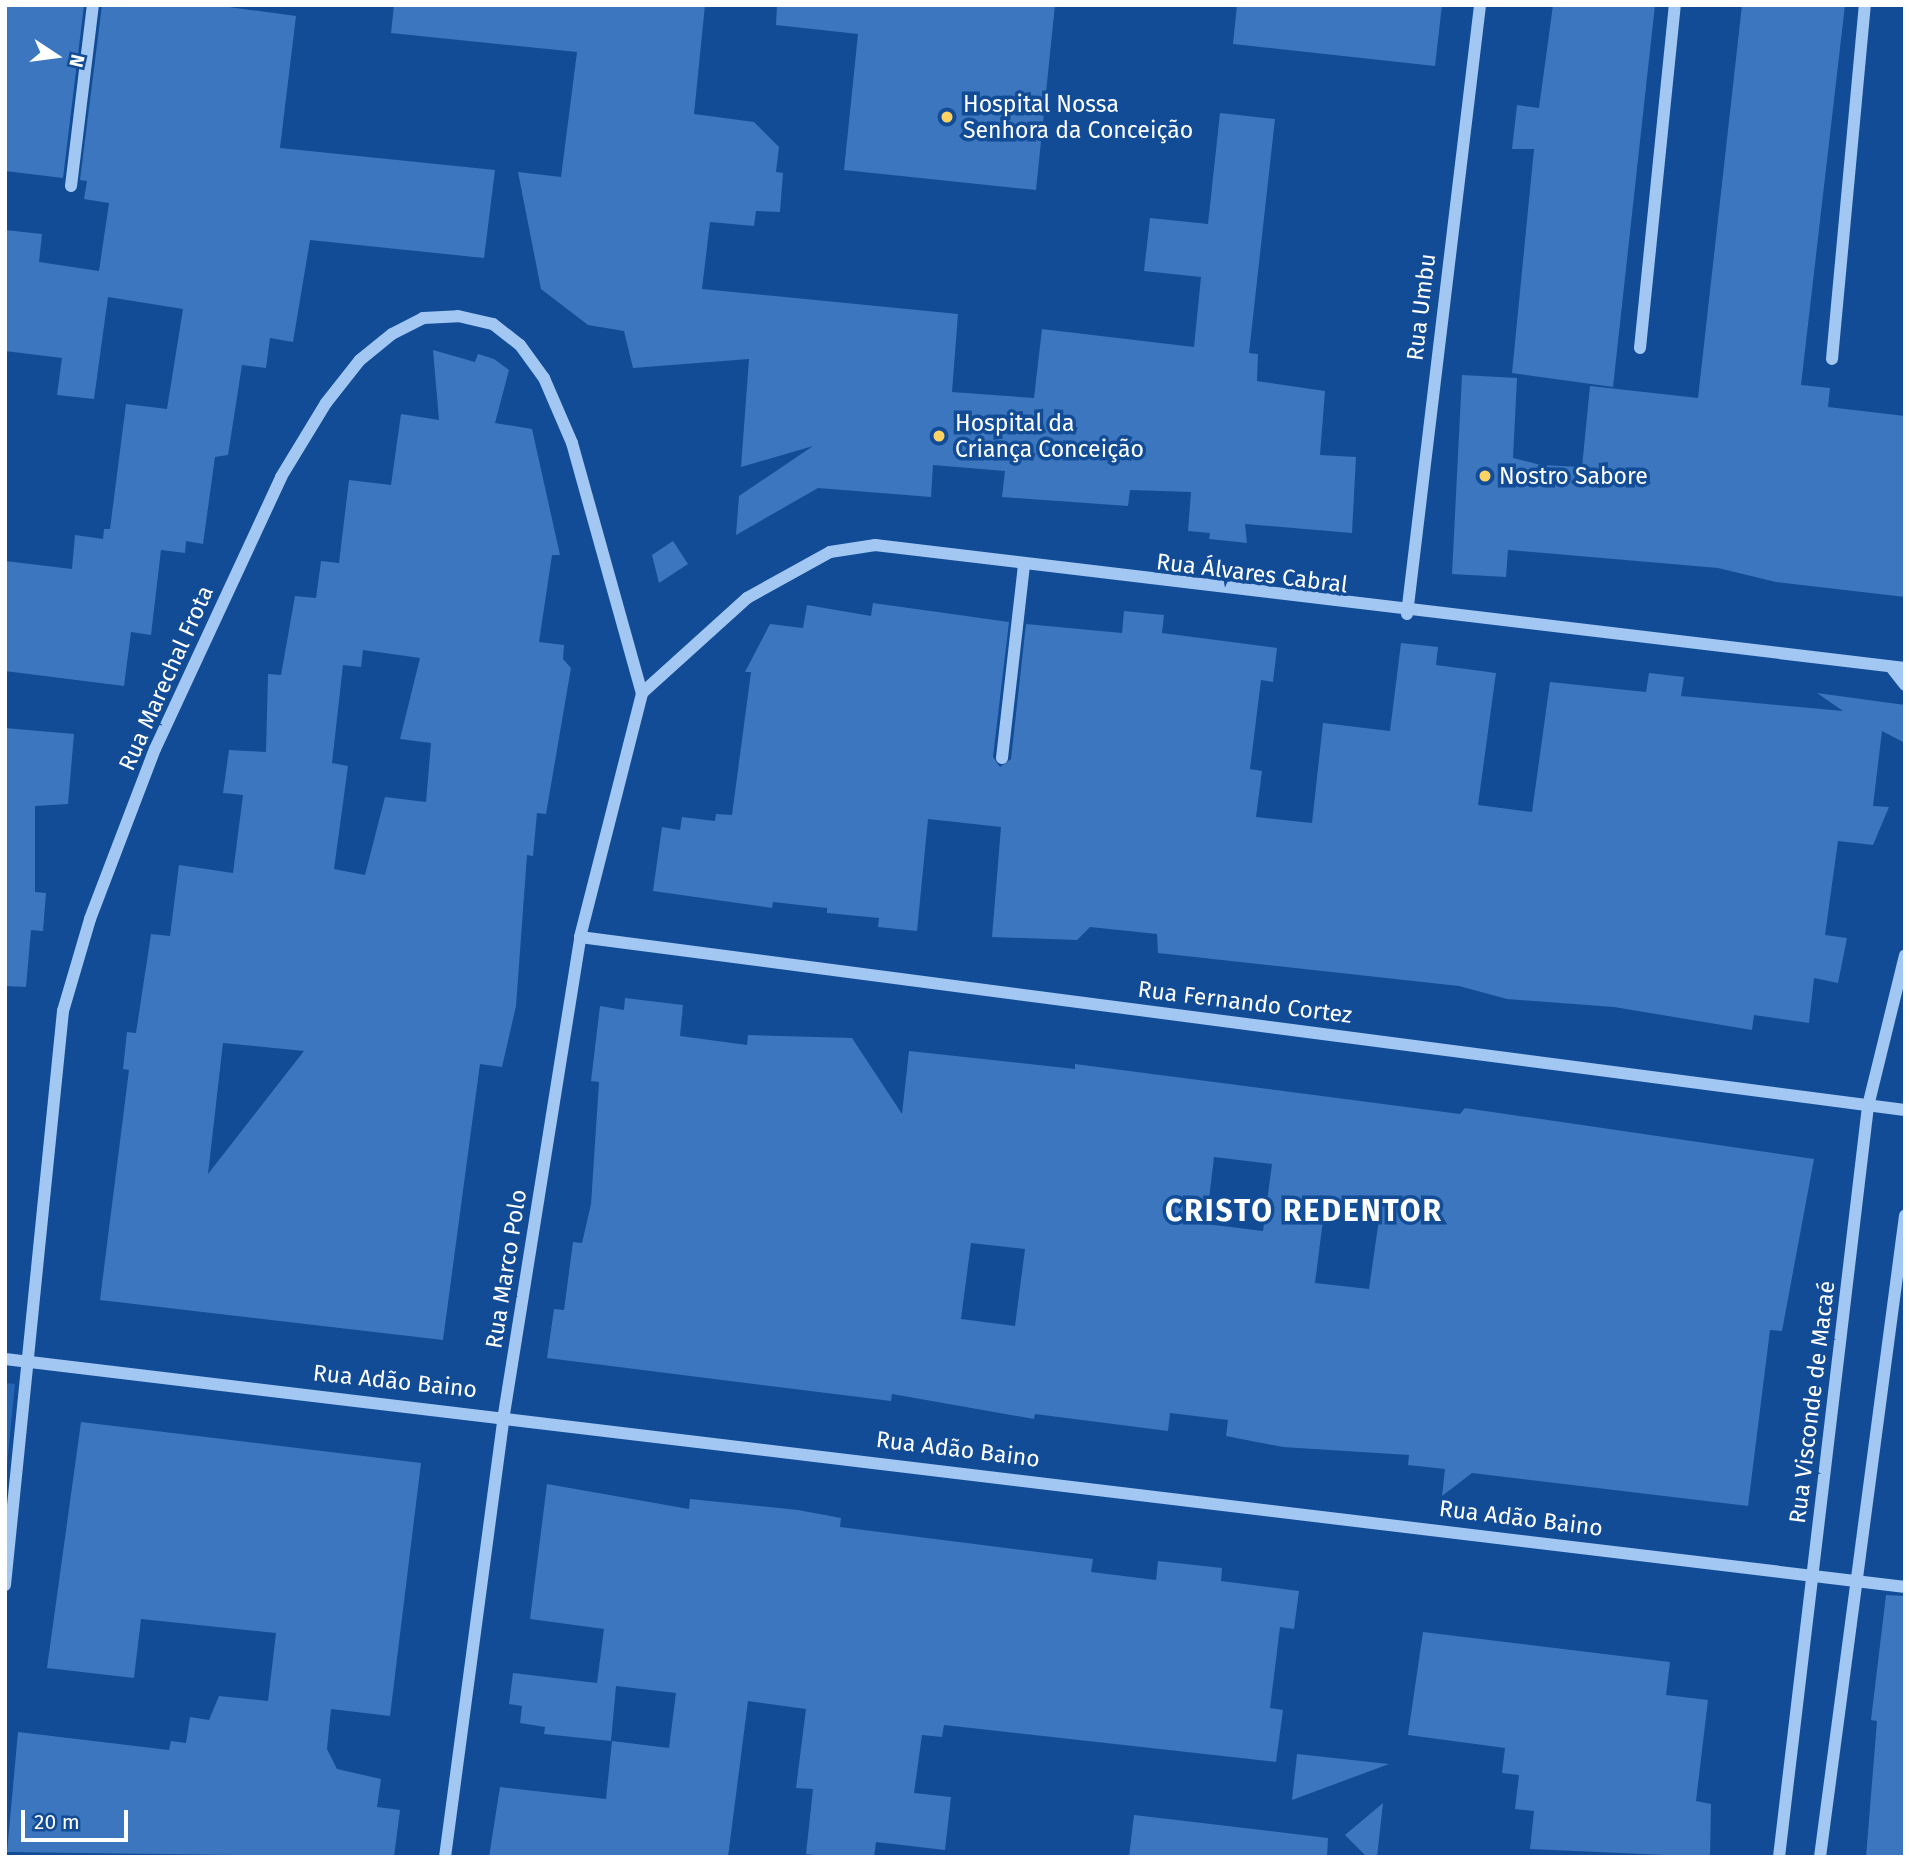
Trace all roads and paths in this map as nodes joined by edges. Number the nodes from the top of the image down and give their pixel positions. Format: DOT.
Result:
graph roads {
  1 [pos="93,5"];
  2 [pos="1480,5"];
  3 [pos="1675,5"];
  4 [pos="1865,5"];
  5 [pos="71,186"];
  6 [pos="1640,348"];
  7 [pos="1832,359"];
  8 [pos="1024,565"];
  9 [pos="1407,614"];
  10 [pos="1891,667"];
  11 [pos="1905,668"];
  12 [pos="1905,685"];
  13 [pos="642,693"];
  14 [pos="1002,758"];
  15 [pos="580,937"];
  16 [pos="1905,955"];
  17 [pos="1868,1106"];
  18 [pos="1905,1110"];
  19 [pos="1905,1216"];
  20 [pos="5,1359"];
  21 [pos="28,1362"];
  22 [pos="504,1414"];
  23 [pos="1811,1575"];
  24 [pos="1858,1581"];
  25 [pos="5,1585"];
  26 [pos="1905,1587"];
  27 [pos="445,1857"];
  28 [pos="1779,1857"];
  29 [pos="1820,1857"];
  1 -- 5 [label="street"];
  2 -- 9 [label="street, Rua Umbu"];
  3 -- 6 [label="street"];
  4 -- 7 [label="street"];
  8 -- 9 [label="street, Rua Álvares Cabral"];
  8 -- 13 [label="street, Rua Álvares Cabral"];
  8 -- 14 [label="street"];
  9 -- 10 [label="street, Rua Álvares Cabral"];
  10 -- 11 [label="street, Rua Álvares Cabral"];
  10 -- 12 [label="street"];
  13 -- 15 [label="street, Rua Marco Polo"];
  13 -- 21 [label="street, Rua Marechal Frota"];
  15 -- 17 [label="street, Rua Fernando Cortez"];
  15 -- 22 [label="street, Rua Marco Polo"];
  16 -- 17 [label="street, Rua Visconde de Macaé"];
  17 -- 18 [label="street, Rua Fernando Cortez"];
  17 -- 23 [label="street, Rua Visconde de Macaé"];
  19 -- 24 [label="street"];
  20 -- 21 [label="street, Rua Adão Baino"];
  21 -- 22 [label="street, Rua Adão Baino"];
  21 -- 25 [label="street, Rua Marechal Frota"];
  22 -- 23 [label="street, Rua Adão Baino"];
  22 -- 27 [label="street, Rua Marco Polo"];
  23 -- 24 [label="street, Rua Adão Baino"];
  23 -- 28 [label="street, Rua Visconde de Macaé"];
  24 -- 26 [label="street, Rua Adão Baino"];
  24 -- 29 [label="street"];
}
